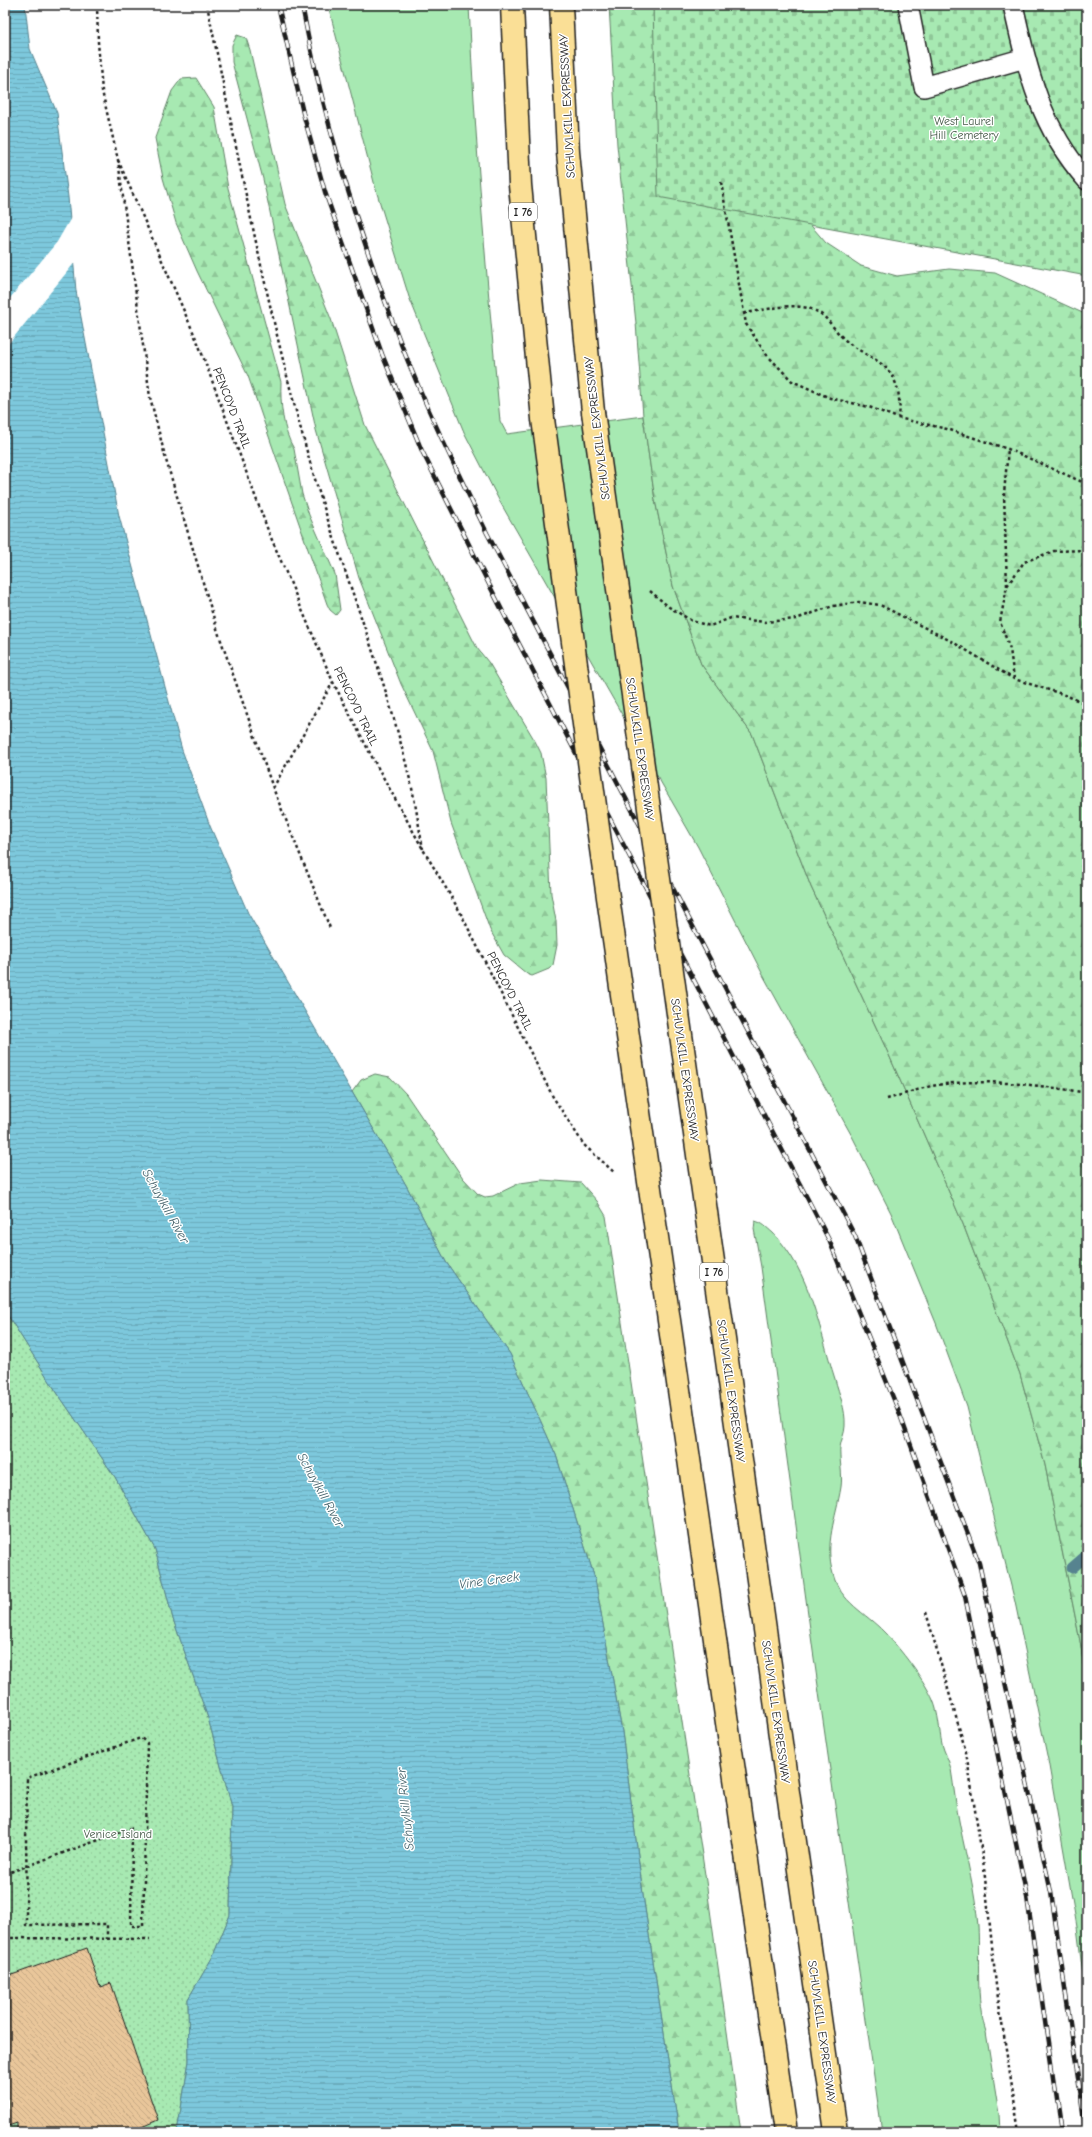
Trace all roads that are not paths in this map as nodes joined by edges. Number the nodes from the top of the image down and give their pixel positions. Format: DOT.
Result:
graph roads {
  1 [pos="512,5"];
  2 [pos="561,5"];
  3 [pos="908,5"];
  4 [pos="1014,5"];
  5 [pos="1025,58"];
  6 [pos="1087,180"];
  7 [pos="786,2132"];
  8 [pos="836,2132"];
  1 -- 7 [label="highway, I 76, bridge"];
  2 -- 8 [label="highway, SCHUYLKILL EXPRESSWAY / I 76, bridge"];
  3 -- 5 [label="lane"];
  4 -- 5 [label="lane"];
  5 -- 6 [label="lane"];
}
